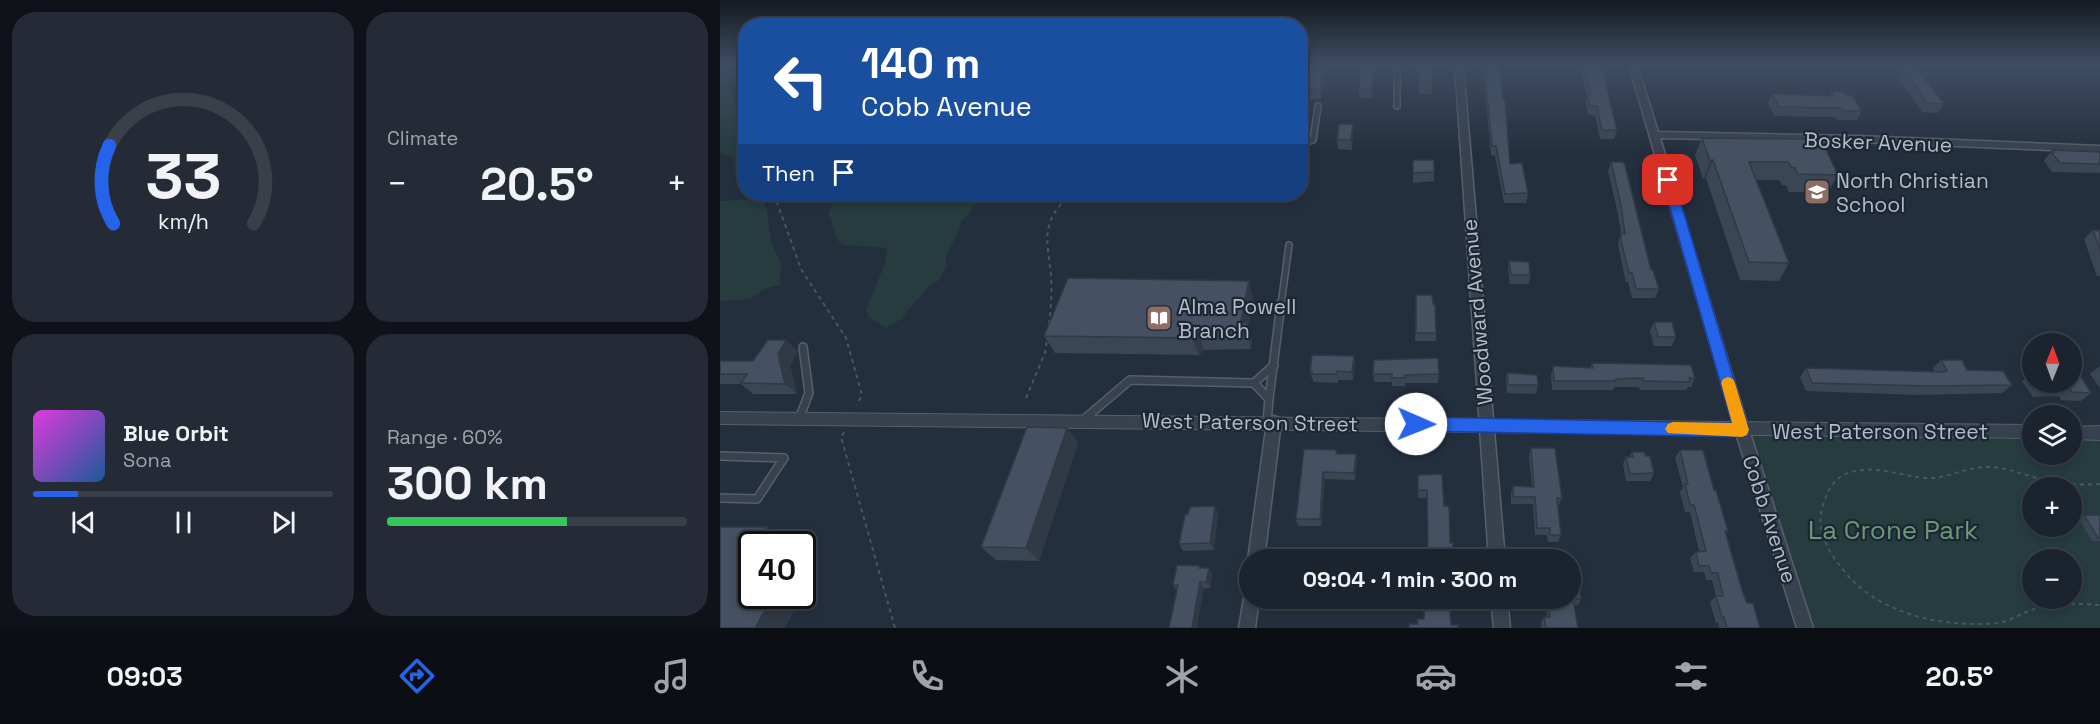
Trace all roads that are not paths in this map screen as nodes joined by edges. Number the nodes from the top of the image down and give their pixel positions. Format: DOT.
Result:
graph roads {
  1 [pos="1397,94"];
  2 [pos="1461,94"];
  3 [pos="1642,94"];
  4 [pos="1318,106"];
  5 [pos="1397,106"];
  6 [pos="1655,135"];
  7 [pos="1308,144"];
  8 [pos="2100,149"];
  9 [pos="1289,244"];
  10 [pos="802,347"];
  11 [pos="1274,365"];
  12 [pos="1254,383"];
  13 [pos="1269,399"];
  14 [pos="720,418"];
  15 [pos="799,419"];
  16 [pos="1081,421"];
  17 [pos="1270,422"];
  18 [pos="1486,425"];
  19 [pos="1742,430"];
  20 [pos="2022,432"];
  21 [pos="2082,433"];
  22 [pos="2100,433"];
  23 [pos="720,456"];
  24 [pos="720,498"];
  25 [pos="1257,549"];
  26 [pos="1496,549"];
  27 [pos="1250,609"];
  28 [pos="1500,609"];
  29 [pos="1247,628"];
  30 [pos="1502,628"];
  31 [pos="1805,628"];
  1 -- 5 [label="lane"];
  2 -- 18 [label="street, Woodward Avenue"];
  3 -- 6 [label="street, Cobb Avenue"];
  4 -- 7 [label="lane"];
  6 -- 8 [label="street, Bosker Avenue"];
  6 -- 19 [label="street, Cobb Avenue"];
  9 -- 11 [label="lane"];
  10 -- 15 [label="lane"];
  11 -- 12 [label="lane"];
  11 -- 13 [label="lane"];
  12 -- 13 [label="lane"];
  12 -- 16 [label="lane"];
  13 -- 17 [label="lane"];
  14 -- 15 [label="street, West Paterson Street"];
  15 -- 16 [label="street, West Paterson Street"];
  16 -- 17 [label="street, West Paterson Street"];
  17 -- 18 [label="street, West Paterson Street"];
  17 -- 25 [label="street"];
  18 -- 19 [label="street, West Paterson Street"];
  18 -- 26 [label="street, Woodward Avenue"];
  19 -- 20 [label="street, West Paterson Street"];
  19 -- 31 [label="street, Cobb Avenue"];
  21 -- 22 [label="street"];
  23 -- 24 [label="lane"];
  27 -- 29 [label="street"];
  28 -- 30 [label="street"];
}
